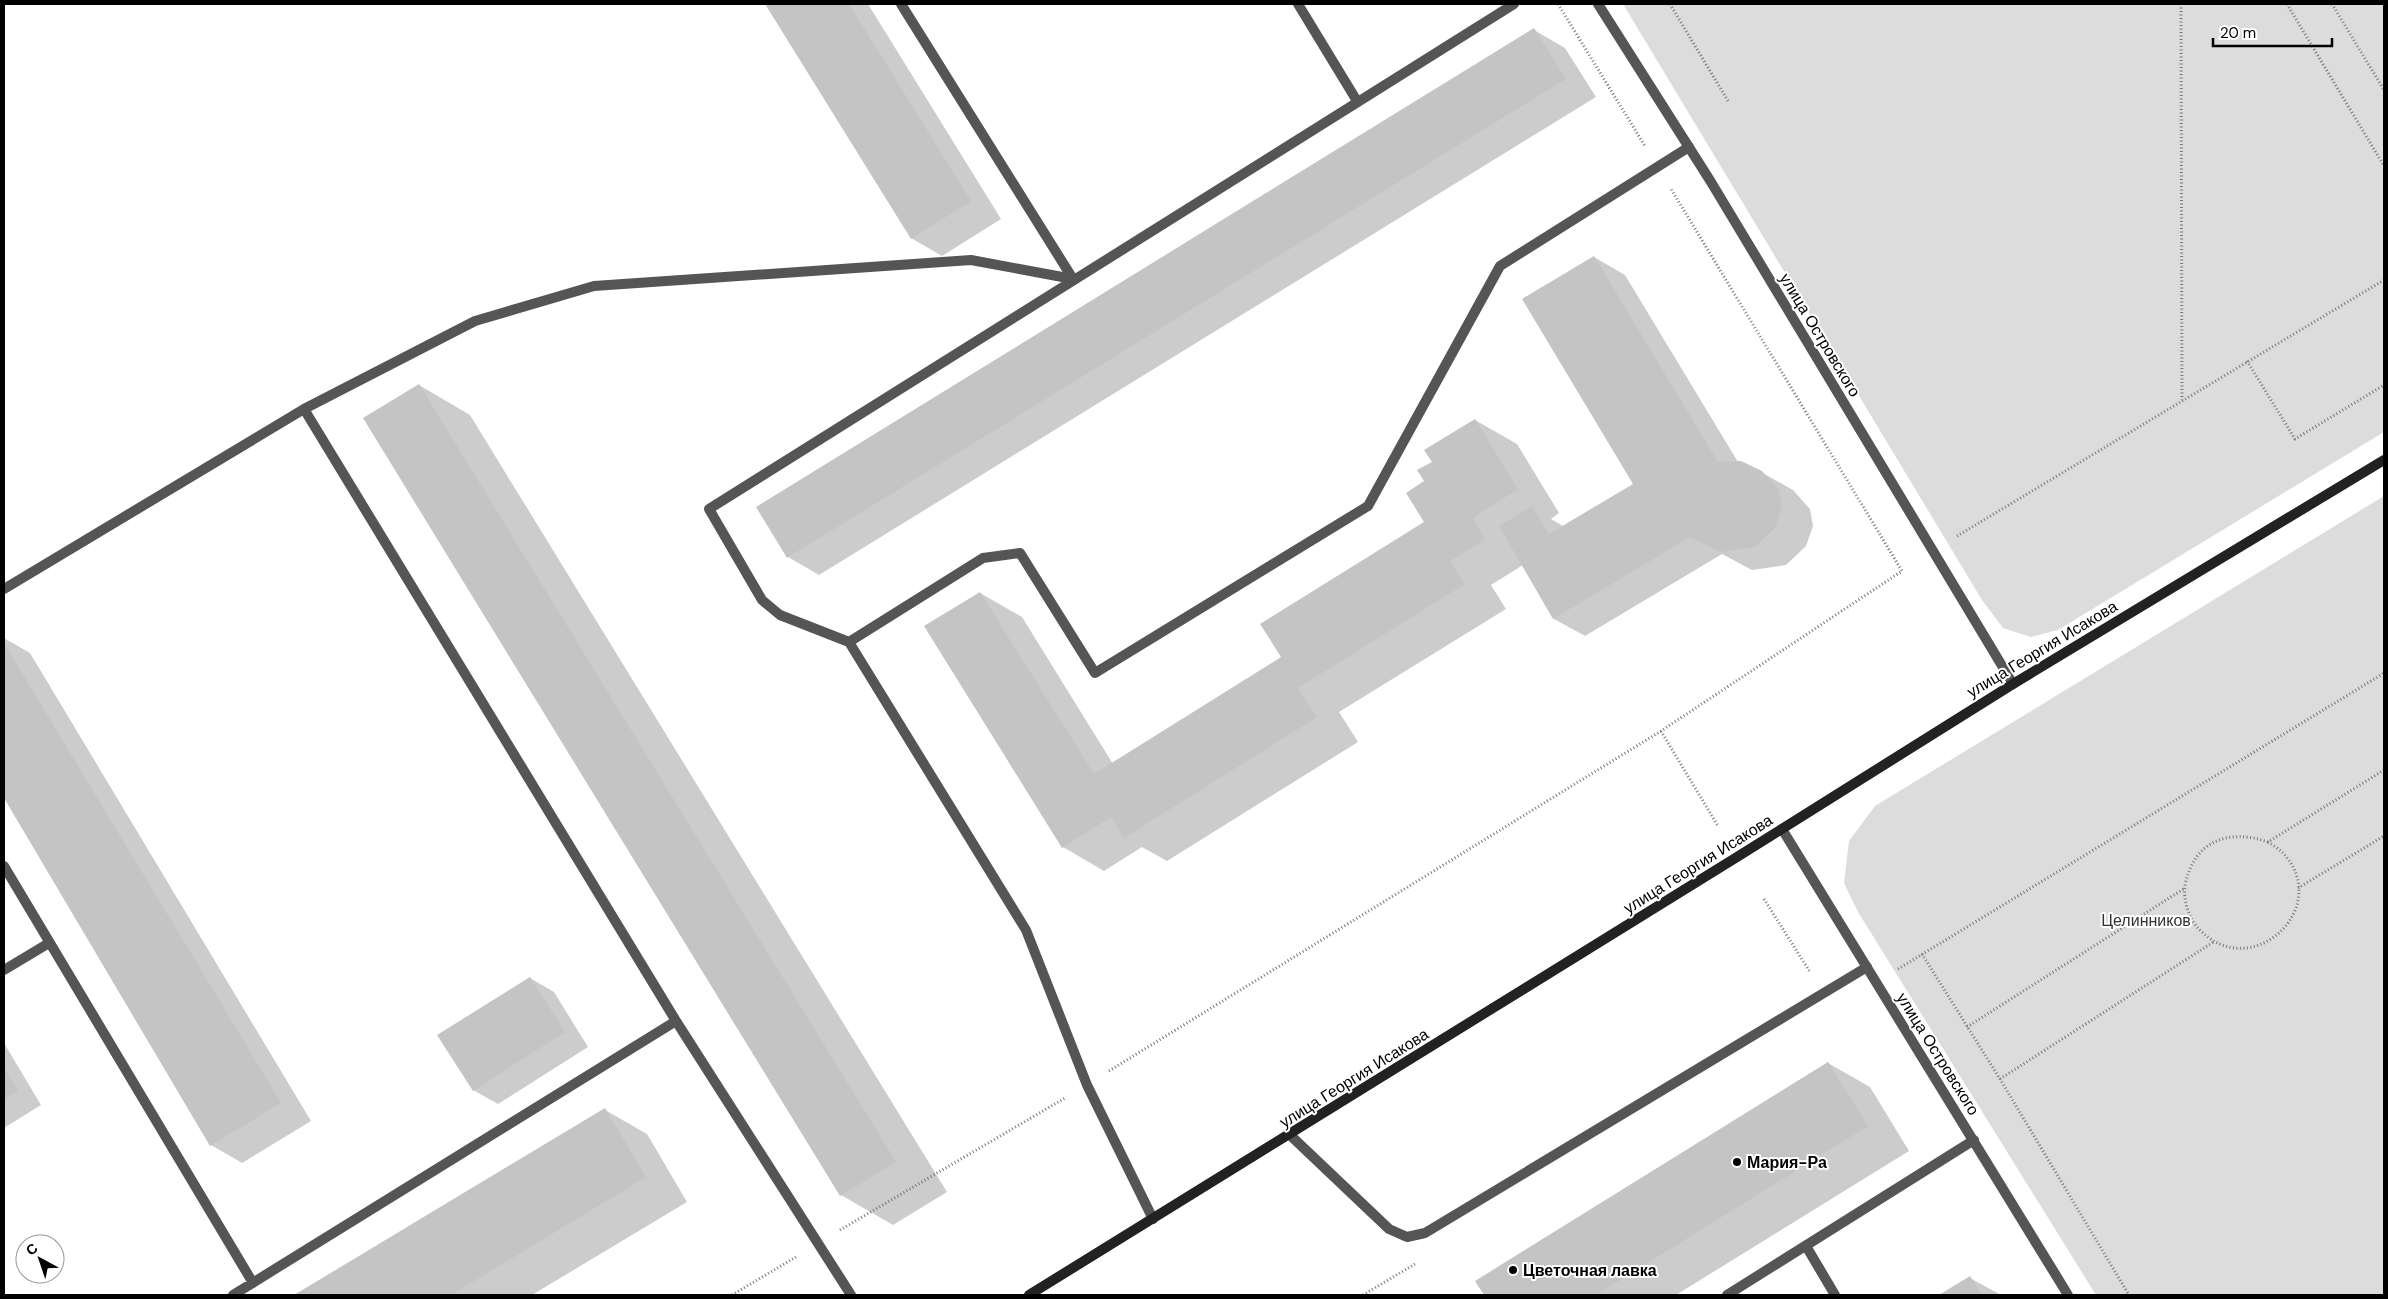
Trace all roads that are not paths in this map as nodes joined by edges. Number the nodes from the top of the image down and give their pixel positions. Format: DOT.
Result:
graph roads {
  1 [pos="901,4"];
  2 [pos="1298,4"];
  3 [pos="1514,4"];
  4 [pos="1598,4"];
  5 [pos="1358,101"];
  6 [pos="1688,147"];
  7 [pos="1073,279"];
  8 [pos="304,409"];
  9 [pos="2384,460"];
  10 [pos="4,590"];
  11 [pos="849,642"];
  12 [pos="2013,684"];
  13 [pos="1782,829"];
  14 [pos="4,866"];
  15 [pos="49,943"];
  16 [pos="1867,967"];
  17 [pos="4,970"];
  18 [pos="676,1021"];
  19 [pos="1290,1135"];
  20 [pos="1974,1140"];
  21 [pos="1153,1219"];
  22 [pos="1806,1246"];
  23 [pos="253,1283"];
  24 [pos="232,1295"];
  25 [pos="851,1295"];
  26 [pos="1029,1295"];
  27 [pos="1727,1295"];
  28 [pos="1835,1295"];
  29 [pos="2068,1295"];
  1 -- 7 [label="street"];
  2 -- 5 [label="street"];
  3 -- 5 [label="street"];
  4 -- 6 [label="street, улица Островского"];
  5 -- 7 [label="street"];
  6 -- 11 [label="street"];
  6 -- 12 [label="street, улица Островского"];
  7 -- 8 [label="street"];
  7 -- 11 [label="street"];
  8 -- 10 [label="street"];
  8 -- 18 [label="street"];
  9 -- 12 [label="street, улица Георгия Исакова"];
  11 -- 21 [label="street"];
  12 -- 13 [label="street, улица Георгия Исакова"];
  13 -- 16 [label="street, улица Островского"];
  13 -- 19 [label="street, улица Георгия Исакова"];
  14 -- 15 [label="street"];
  15 -- 17 [label="street"];
  15 -- 23 [label="street"];
  16 -- 19 [label="street"];
  16 -- 20 [label="street, улица Островского"];
  18 -- 23 [label="street"];
  18 -- 25 [label="street"];
  19 -- 21 [label="street, улица Георгия Исакова"];
  20 -- 22 [label="street"];
  20 -- 29 [label="street, улица Островского"];
  21 -- 26 [label="street, улица Георгия Исакова"];
  22 -- 27 [label="street"];
  22 -- 28 [label="street"];
  23 -- 24 [label="street"];
}
